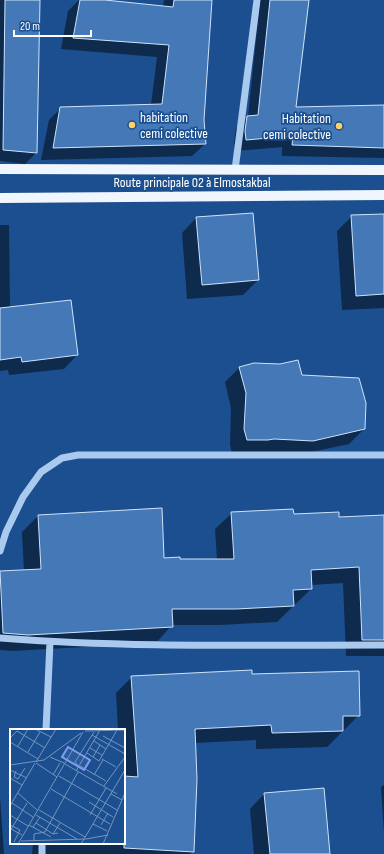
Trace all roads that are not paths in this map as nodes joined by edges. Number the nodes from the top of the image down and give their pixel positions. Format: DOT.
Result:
graph roads {
  1 [pos="257,0"];
  2 [pos="0,169"];
  3 [pos="235,170"];
  4 [pos="384,170"];
  5 [pos="384,195"];
  6 [pos="0,198"];
  7 [pos="384,455"];
  8 [pos="0,551"];
  9 [pos="0,638"];
  10 [pos="50,642"];
  11 [pos="384,645"];
  12 [pos="46,729"];
  1 -- 3 [label="street"];
  2 -- 3 [label="main road, Route principale 02 à Elmostakbal"];
  3 -- 4 [label="main road, Route principale 02 à Elmostakbal"];
  5 -- 6 [label="main road, Route principale 02 à Elmostakbal"];
  7 -- 8 [label="street"];
  9 -- 10 [label="street"];
  10 -- 11 [label="street"];
  10 -- 12 [label="street"];
}
